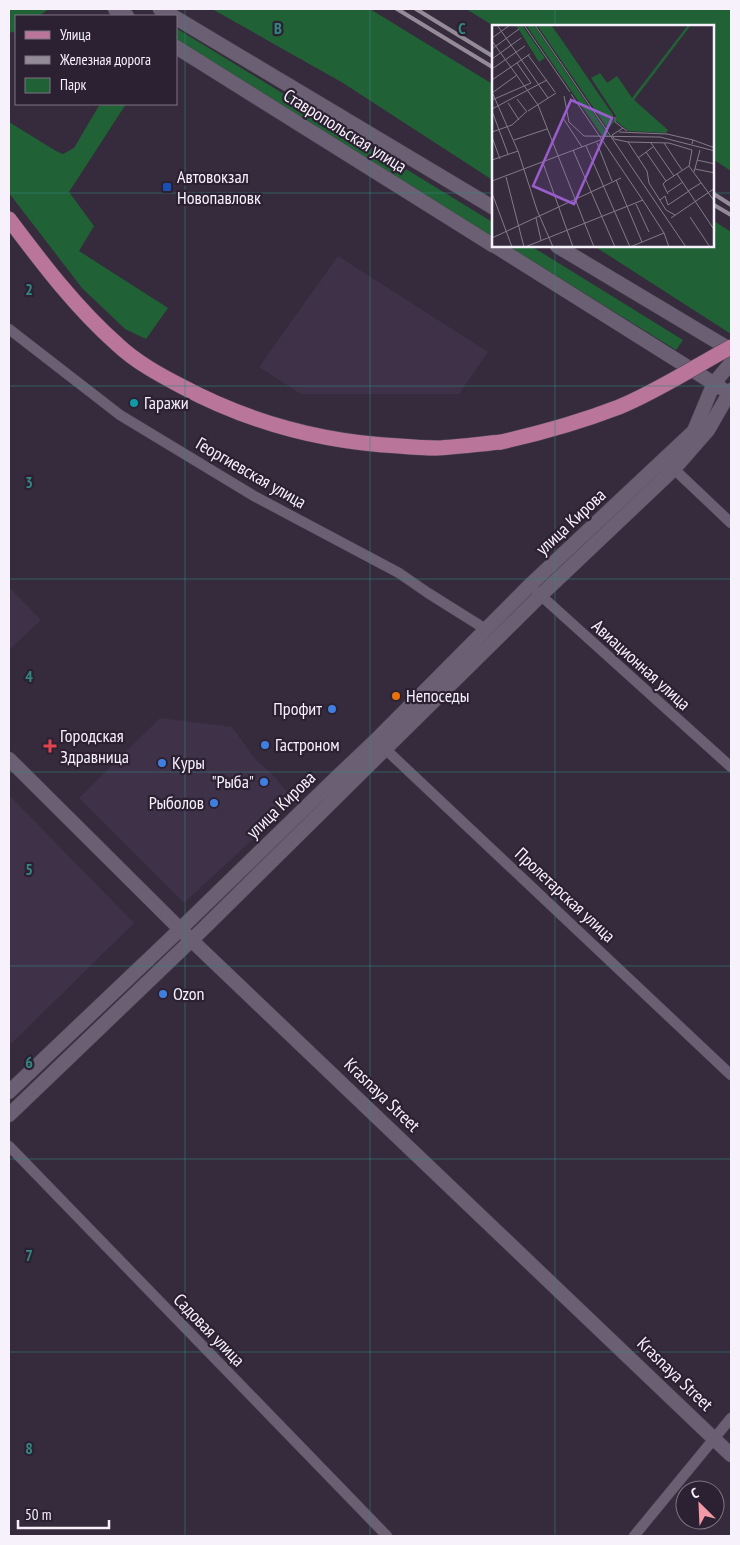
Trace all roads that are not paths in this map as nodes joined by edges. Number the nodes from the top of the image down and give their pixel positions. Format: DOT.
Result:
graph roads {
  1 [pos="160,9"];
  2 [pos="171,15"];
  3 [pos="178,19"];
  4 [pos="178,48"];
  5 [pos="492,207"];
  6 [pos="9,219"];
  7 [pos="492,245"];
  8 [pos="497,248"];
  9 [pos="560,248"];
  10 [pos="9,329"];
  11 [pos="731,349"];
  12 [pos="731,364"];
  13 [pos="714,383"];
  14 [pos="730,392"];
  15 [pos="674,469"];
  16 [pos="731,523"];
  17 [pos="530,585"];
  18 [pos="540,596"];
  19 [pos="487,630"];
  20 [pos="381,745"];
  21 [pos="9,759"];
  22 [pos="731,767"];
  23 [pos="180,928"];
  24 [pos="192,940"];
  25 [pos="731,1075"];
  26 [pos="9,1092"];
  27 [pos="9,1116"];
  28 [pos="9,1146"];
  29 [pos="731,1418"];
  30 [pos="714,1438"];
  31 [pos="731,1455"];
  32 [pos="387,1536"];
  33 [pos="634,1536"];
  1 -- 2 [label="street"];
  3 -- 5 [label="street, Ставропольская улица"];
  4 -- 7 [label="street, Ставропольская улица"];
  6 -- 11 [label="main road, bridge"];
  8 -- 13 [label="street, Ставропольская улица"];
  9 -- 11 [label="street"];
  10 -- 19 [label="street, Георгиевская улица"];
  12 -- 13 [label="street, улица Кирова"];
  13 -- 14 [label="street, Ставропольская улица"];
  13 -- 17 [label="street, улица Кирова"];
  14 -- 15 [label="street, улица Кирова"];
  15 -- 16 [label="street"];
  15 -- 18 [label="street, улица Кирова"];
  17 -- 18 [label="street, Авиационная улица"];
  17 -- 19 [label="street, улица Кирова"];
  18 -- 20 [label="street, улица Кирова"];
  18 -- 22 [label="street, Авиационная улица"];
  19 -- 20 [label="street, улица Кирова"];
  20 -- 23 [label="street, улица Кирова"];
  20 -- 24 [label="street, улица Кирова"];
  20 -- 25 [label="street, Пролетарская улица"];
  21 -- 23 [label="street, Krasnaya Street"];
  23 -- 24 [label="street, Krasnaya Street"];
  23 -- 26 [label="street, улица Кирова"];
  24 -- 27 [label="street, улица Кирова"];
  24 -- 30 [label="street, Krasnaya Street"];
  28 -- 32 [label="street, Садовая улица"];
  29 -- 30 [label="street"];
  30 -- 31 [label="street, Krasnaya Street"];
  30 -- 33 [label="street"];
}
